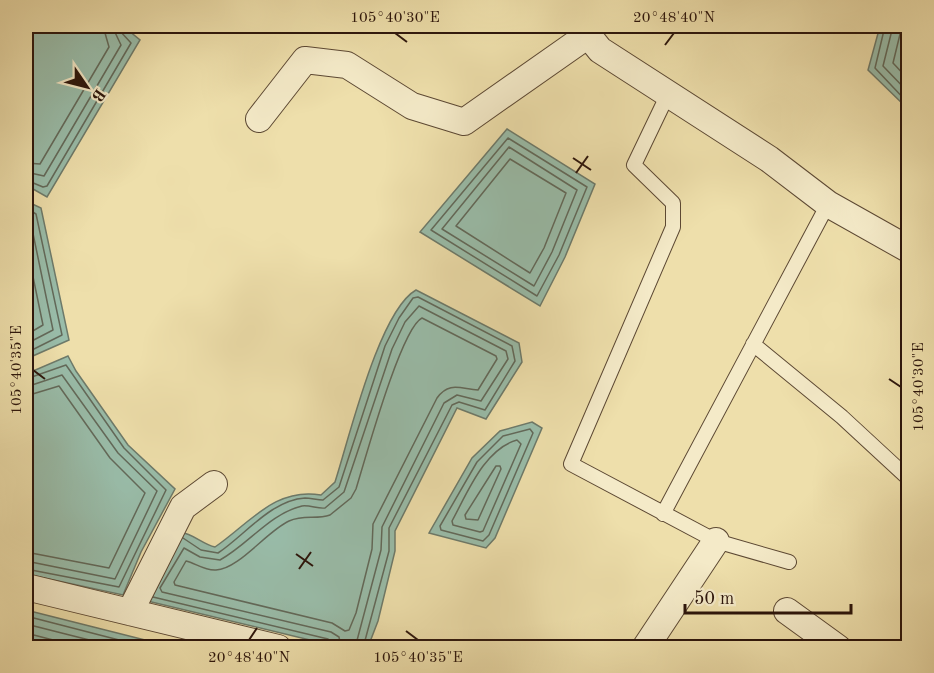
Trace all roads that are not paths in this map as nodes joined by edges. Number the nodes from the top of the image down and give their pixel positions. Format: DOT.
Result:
graph roads {
  1 [pos="589,30"];
  2 [pos="668,94"];
  3 [pos="259,119"];
  4 [pos="828,204"];
  5 [pos="909,249"];
  6 [pos="753,344"];
  7 [pos="909,478"];
  8 [pos="214,484"];
  9 [pos="663,514"];
  10 [pos="716,541"];
  11 [pos="789,562"];
  12 [pos="26,588"];
  13 [pos="787,611"];
  14 [pos="130,612"];
  15 [pos="278,648"];
  16 [pos="645,648"];
  17 [pos="838,648"];
  1 -- 2 [label="street"];
  1 -- 3 [label="street"];
  2 -- 4 [label="street"];
  2 -- 9 [label="lane"];
  4 -- 5 [label="street"];
  4 -- 6 [label="lane"];
  6 -- 7 [label="lane"];
  6 -- 9 [label="lane"];
  8 -- 14 [label="street"];
  9 -- 10 [label="lane"];
  10 -- 11 [label="lane"];
  10 -- 16 [label="street"];
  12 -- 14 [label="street"];
  13 -- 17 [label="street"];
  14 -- 15 [label="street"];
}
